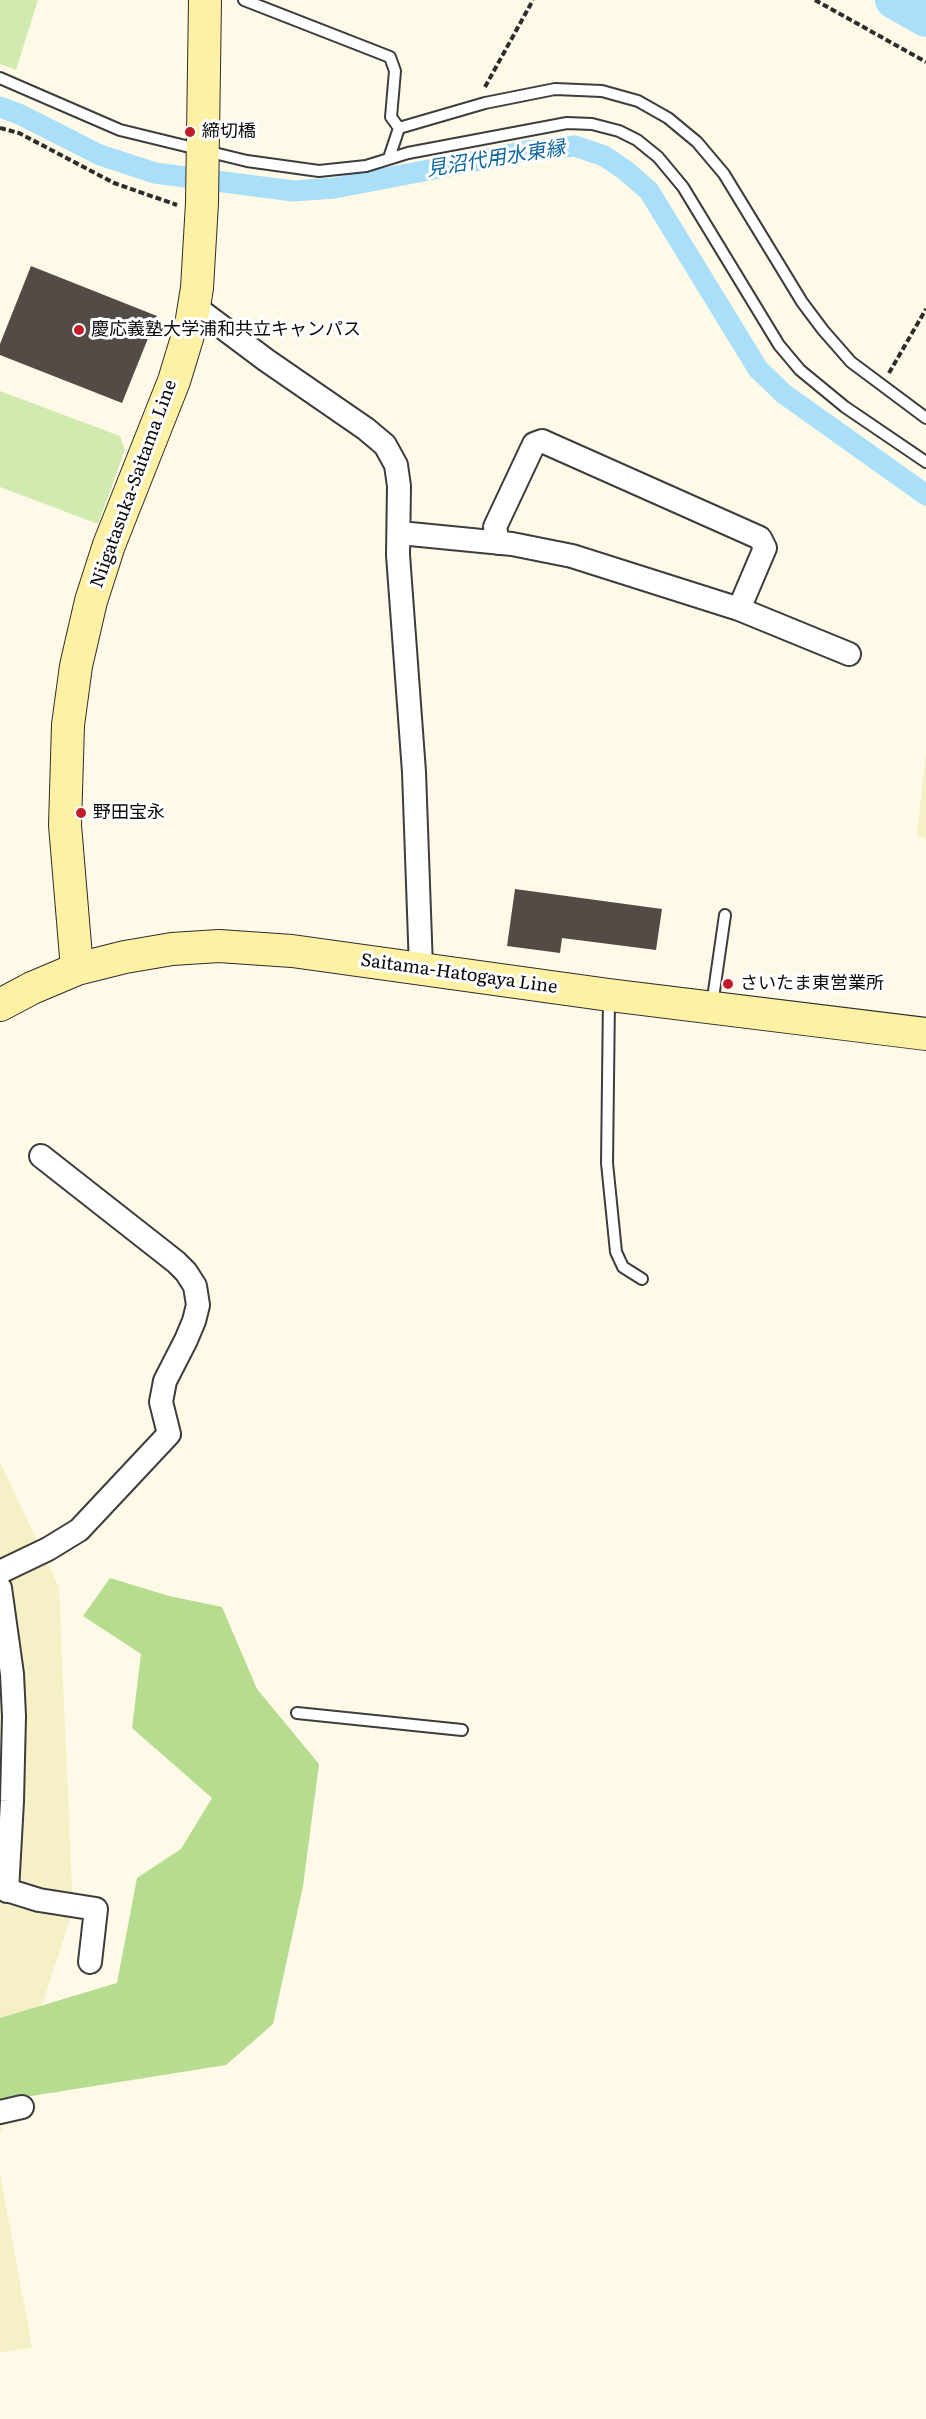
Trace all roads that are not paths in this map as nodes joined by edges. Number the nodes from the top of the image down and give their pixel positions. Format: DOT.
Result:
graph roads {
  1 [pos="205,0"];
  2 [pos="244,0"];
  3 [pos="0,78"];
  4 [pos="399,128"];
  5 [pos="203,154"];
  6 [pos="389,158"];
  7 [pos="194,306"];
  8 [pos="926,418"];
  9 [pos="926,462"];
  10 [pos="400,533"];
  11 [pos="498,543"];
  12 [pos="739,609"];
  13 [pos="849,654"];
  14 [pos="726,915"];
  15 [pos="421,968"];
  16 [pos="78,969"];
  17 [pos="609,995"];
  18 [pos="0,1005"];
  19 [pos="712,1008"];
  20 [pos="926,1034"];
  21 [pos="42,1156"];
  22 [pos="642,1279"];
  23 [pos="0,1572"];
  24 [pos="0,1588"];
  25 [pos="297,1713"];
  26 [pos="462,1730"];
  27 [pos="6,1799"];
  28 [pos="3,1890"];
  29 [pos="90,1962"];
  1 -- 5 [label="main road, Niigatasuka-Saitama Line"];
  2 -- 4 [label="lane"];
  3 -- 5 [label="lane"];
  4 -- 6 [label="lane"];
  4 -- 8 [label="lane"];
  5 -- 6 [label="lane"];
  5 -- 7 [label="main road, Niigatasuka-Saitama Line"];
  6 -- 9 [label="lane"];
  7 -- 10 [label="street"];
  7 -- 16 [label="main road, Niigatasuka-Saitama Line"];
  10 -- 11 [label="street"];
  10 -- 15 [label="street"];
  11 -- 12 [label="street"];
  11 -- 12 [label="street"];
  12 -- 13 [label="street"];
  14 -- 19 [label="lane"];
  15 -- 16 [label="main road, Saitama-Hatogaya Line"];
  15 -- 17 [label="main road, Saitama-Hatogaya Line"];
  16 -- 18 [label="main road, Saitama-Hatogaya Line"];
  17 -- 19 [label="main road, Saitama-Hatogaya Line"];
  17 -- 22 [label="lane"];
  19 -- 20 [label="main road, Saitama-Hatogaya Line"];
  21 -- 23 [label="street"];
  24 -- 27 [label="street"];
  25 -- 26 [label="lane"];
  27 -- 28 [label="street"];
  28 -- 29 [label="street"];
}
